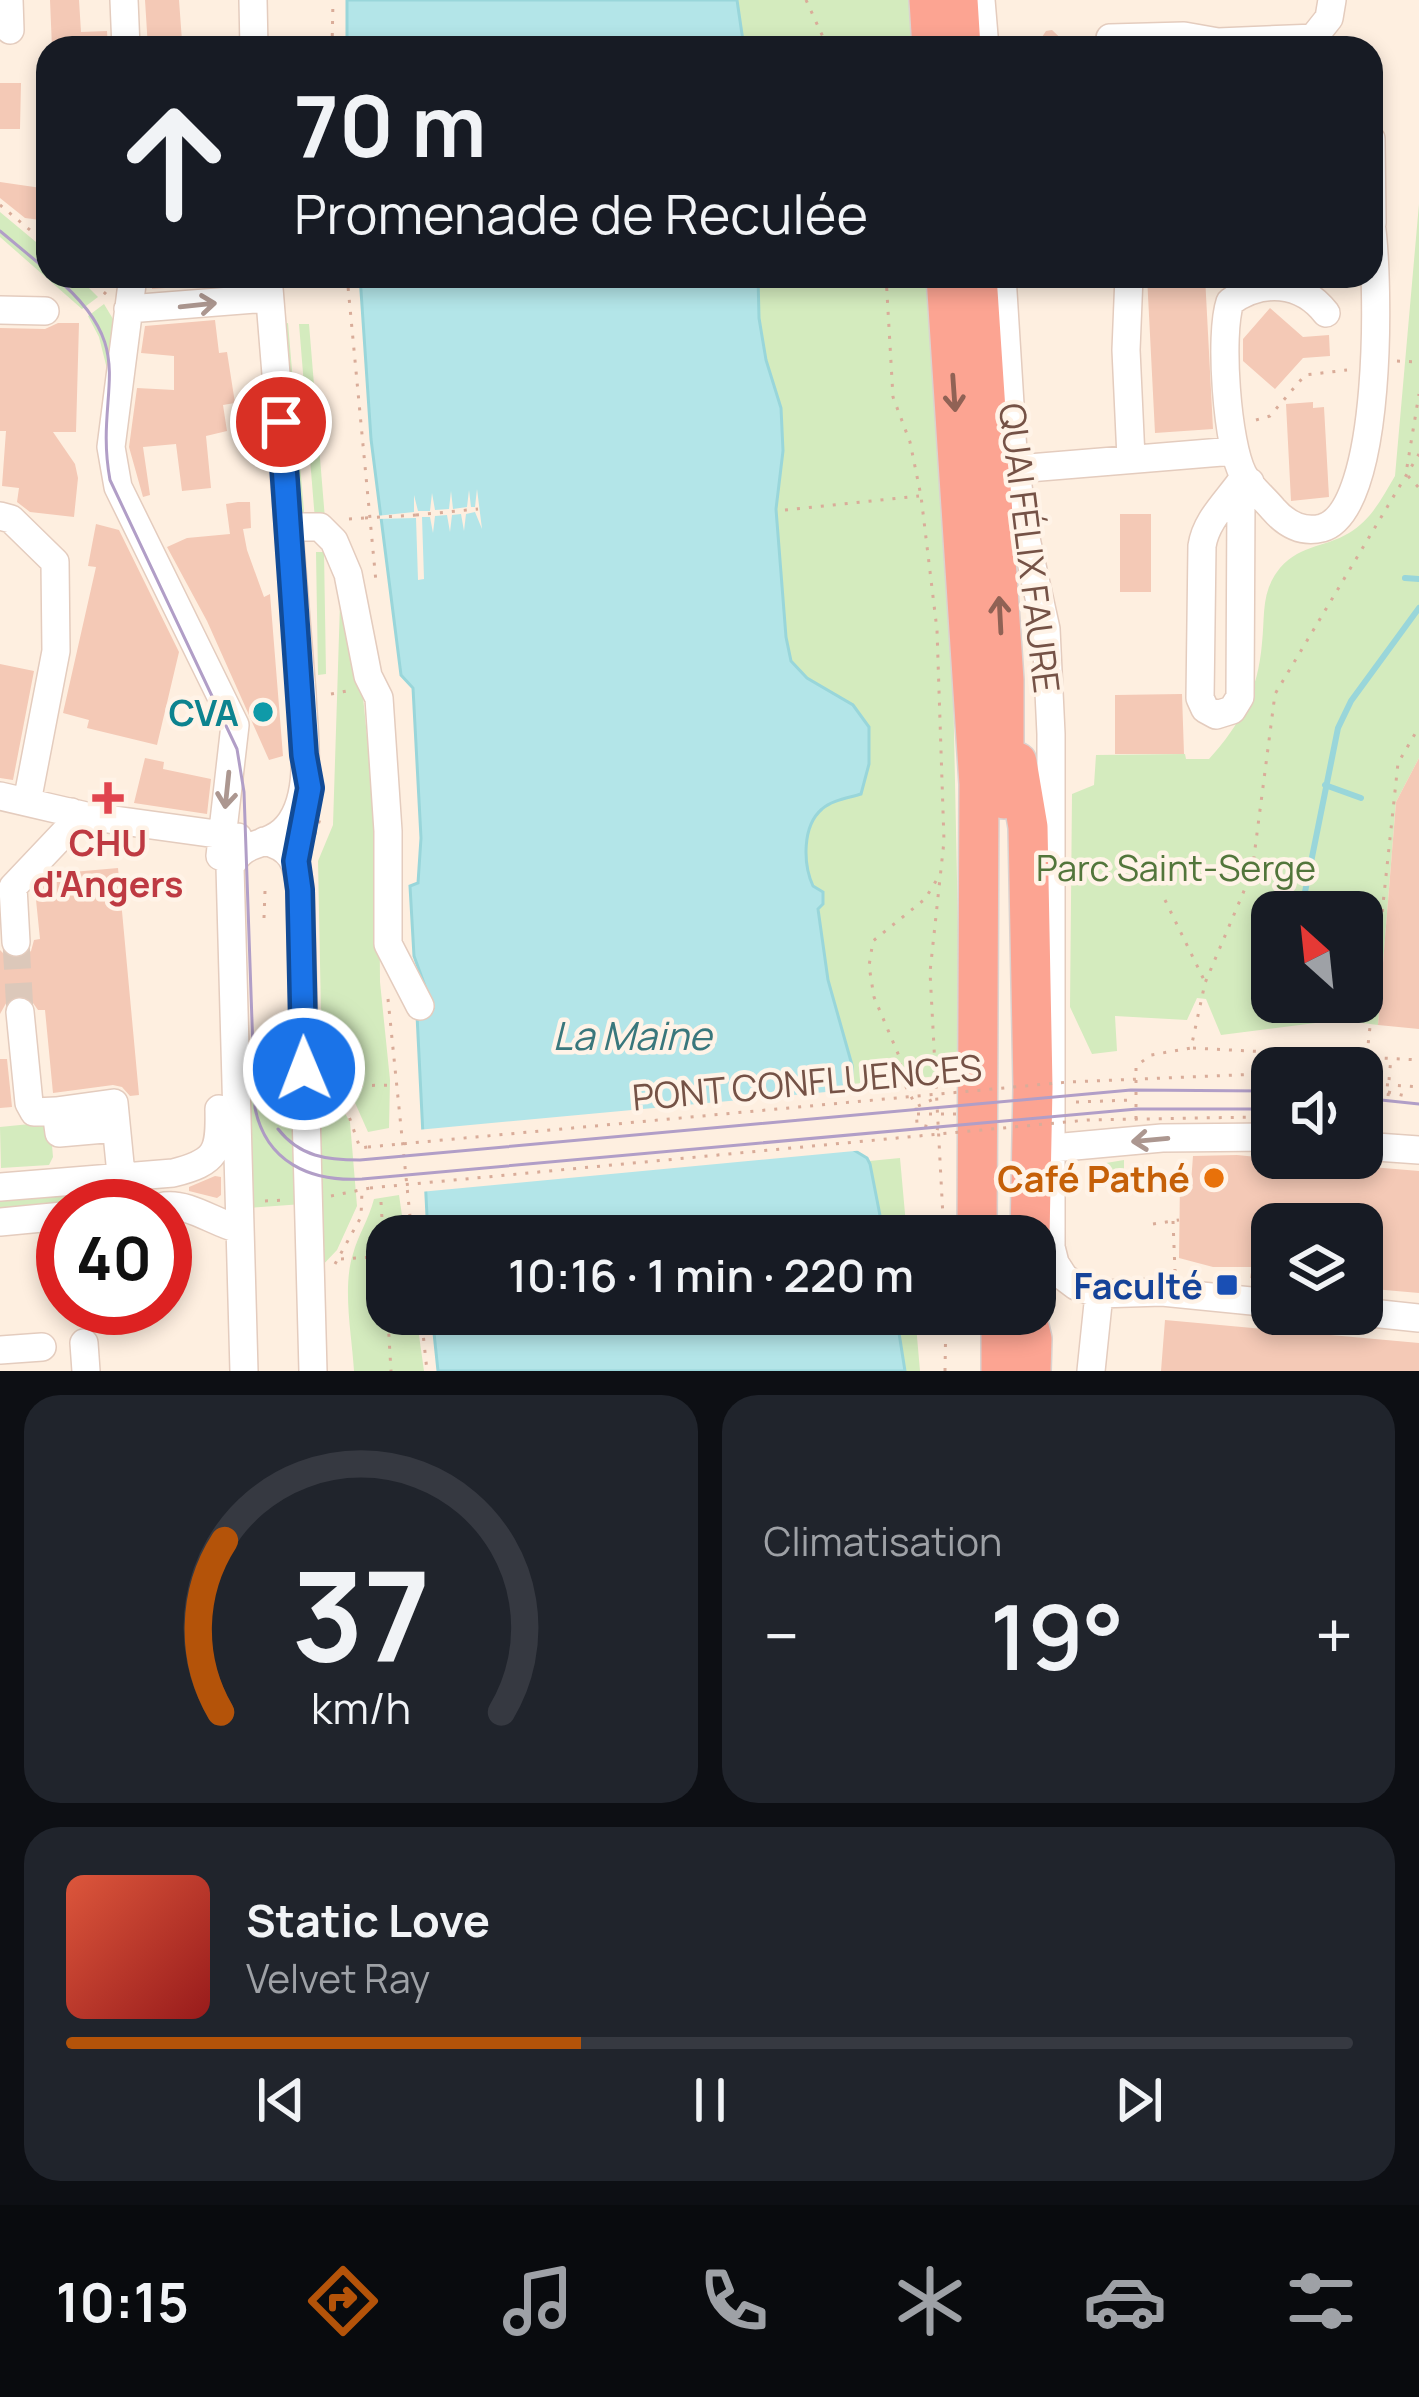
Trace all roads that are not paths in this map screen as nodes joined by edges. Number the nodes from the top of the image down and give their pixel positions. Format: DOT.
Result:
graph roads {
  1 [pos="9,0"];
  2 [pos="124,0"];
  3 [pos="253,0"];
  4 [pos="928,0"];
  5 [pos="958,0"];
  6 [pos="1000,0"];
  7 [pos="1332,0"];
  8 [pos="981,1"];
  9 [pos="10,31"];
  10 [pos="126,36"];
  11 [pos="254,36"];
  12 [pos="931,36"];
  13 [pos="961,36"];
  14 [pos="984,36"];
  15 [pos="1315,36"];
  16 [pos="131,288"];
  17 [pos="262,288"];
  18 [pos="268,288"];
  19 [pos="947,288"];
  20 [pos="978,288"];
  21 [pos="1003,288"];
  22 [pos="1129,288"];
  23 [pos="1257,288"];
  24 [pos="1294,288"];
  25 [pos="1375,288"];
  26 [pos="1323,298"];
  27 [pos="128,309"];
  28 [pos="0,310"];
  29 [pos="45,311"];
  30 [pos="1131,458"];
  31 [pos="1016,469"];
  32 [pos="1243,470"];
  33 [pos="0,516"];
  34 [pos="289,527"];
  35 [pos="1004,680"];
  36 [pos="304,755"];
  37 [pos="1054,785"];
  38 [pos="13,799"];
  39 [pos="78,814"];
  40 [pos="1028,827"];
  41 [pos="258,842"];
  42 [pos="224,852"];
  43 [pos="296,861"];
  44 [pos="228,920"];
  45 [pos="16,942"];
  46 [pos="420,1006"];
  47 [pos="20,1012"];
  48 [pos="1251,1128"];
  49 [pos="1383,1147"];
  50 [pos="1052,1148"];
  51 [pos="1419,1150"];
  52 [pos="123,1176"];
  53 [pos="124,1179"];
  54 [pos="0,1187"];
  55 [pos="192,1213"];
  56 [pos="239,1215"];
  57 [pos="977,1215"];
  58 [pos="1001,1215"];
  59 [pos="1030,1215"];
  60 [pos="36,1219"];
  61 [pos="0,1222"];
  62 [pos="1099,1294"];
  63 [pos="1251,1301"];
  64 [pos="1383,1314"];
  65 [pos="1419,1318"];
  66 [pos="977,1335"];
  67 [pos="1012,1335"];
  68 [pos="1029,1335"];
  69 [pos="42,1347"];
  70 [pos="0,1354"];
  71 [pos="1001,1370"];
  72 [pos="18,1371"];
  73 [pos="229,1371"];
  74 [pos="244,1371"];
  75 [pos="313,1371"];
  76 [pos="977,1371"];
  77 [pos="1031,1371"];
  78 [pos="1091,1371"];
  1 -- 9 [label="street"];
  2 -- 10 [label="street"];
  3 -- 11 [label="street"];
  4 -- 12 [label="highway"];
  5 -- 13 [label="highway"];
  6 -- 8 [label="street"];
  7 -- 15 [label="street"];
  8 -- 14 [label="street"];
  16 -- 27 [label="street"];
  27 -- 17 [label="street, one-way"];
  18 -- 34 [label="street"];
  19 -- 57 [label="highway, QUAI FÉLIX FAURE, one-way"];
  35 -- 20 [label="highway, QUAI FÉLIX FAURE, one-way"];
  21 -- 31 [label="street, QUAI FÉLIX FAURE"];
  22 -- 30 [label="street"];
  23 -- 32 [label="street"];
  24 -- 26 [label="street"];
  25 -- 32 [label="street"];
  27 -- 42 [label="street, one-way"];
  28 -- 29 [label="street"];
  30 -- 31 [label="street"];
  30 -- 32 [label="street"];
  31 -- 37 [label="street, QUAI FÉLIX FAURE"];
  32 -- 32 [label="street"];
  33 -- 38 [label="street"];
  34 -- 36 [label="street"];
  34 -- 46 [label="street"];
  35 -- 40 [label="highway"];
  35 -- 58 [label="highway, QUAI FÉLIX FAURE"];
  36 -- 41 [label="street"];
  36 -- 43 [label="street"];
  37 -- 40 [label="street"];
  37 -- 50 [label="street, QUAI FÉLIX FAURE"];
  38 -- 39 [label="street"];
  39 -- 42 [label="street"];
  39 -- 45 [label="street"];
  40 -- 59 [label="highway"];
  41 -- 42 [label="street"];
  41 -- 43 [label="street"];
  42 -- 44 [label="street"];
  43 -- 75 [label="street"];
  44 -- 52 [label="street"];
  44 -- 56 [label="street"];
  47 -- 52 [label="street"];
  48 -- 50 [label="street, one-way"];
  49 -- 51 [label="street"];
  50 -- 62 [label="street, QUAI FÉLIX FAURE"];
  52 -- 53 [label="street"];
  52 -- 54 [label="street"];
  55 -- 56 [label="street"];
  56 -- 73 [label="street"];
  56 -- 74 [label="street"];
  60 -- 61 [label="street"];
  62 -- 63 [label="street"];
  62 -- 78 [label="street"];
  64 -- 65 [label="street"];
  66 -- 76 [label="highway"];
  67 -- 71 [label="highway"];
  68 -- 77 [label="highway"];
  69 -- 70 [label="street"];
  70 -- 72 [label="street"];
}
